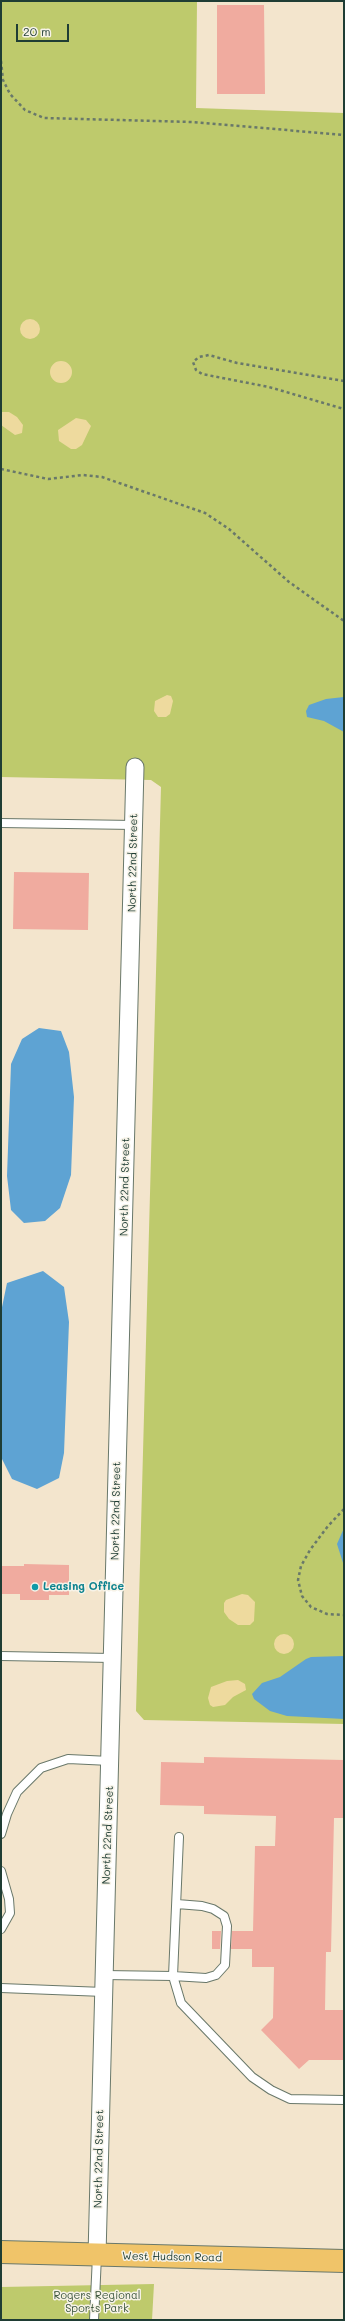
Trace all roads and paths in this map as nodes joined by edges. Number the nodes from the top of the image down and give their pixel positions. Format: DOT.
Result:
graph roads {
  1 [pos="1,61"];
  2 [pos="344,135"];
  3 [pos="344,381"];
  4 [pos="344,409"];
  5 [pos="1,469"];
  6 [pos="344,621"];
  7 [pos="135,766"];
  8 [pos="1,823"];
  9 [pos="134,824"];
  10 [pos="344,1510"];
  11 [pos="344,1615"];
  12 [pos="1,1656"];
  13 [pos="112,1658"];
  14 [pos="110,1761"];
  15 [pos="1,1834"];
  16 [pos="179,1837"];
  17 [pos="1,1872"];
  18 [pos="177,1904"];
  19 [pos="1,1929"];
  20 [pos="104,1975"];
  21 [pos="173,1976"];
  22 [pos="1,1988"];
  23 [pos="104,1992"];
  24 [pos="344,2100"];
  25 [pos="1,2252"];
  26 [pos="97,2255"];
  27 [pos="344,2262"];
  28 [pos="94,2320"];
  1 -- 2 [label="path"];
  3 -- 4 [label="path"];
  5 -- 6 [label="path"];
  7 -- 9 [label="street, North 22nd Street"];
  8 -- 9 [label="lane"];
  9 -- 13 [label="street, North 22nd Street"];
  10 -- 11 [label="path"];
  12 -- 13 [label="lane"];
  13 -- 14 [label="street, North 22nd Street"];
  14 -- 15 [label="lane"];
  14 -- 20 [label="street, North 22nd Street"];
  16 -- 18 [label="lane"];
  17 -- 19 [label="lane"];
  18 -- 21 [label="lane"];
  18 -- 21 [label="lane"];
  20 -- 21 [label="lane"];
  20 -- 23 [label="street, North 22nd Street"];
  21 -- 24 [label="lane"];
  22 -- 23 [label="lane"];
  23 -- 26 [label="street, North 22nd Street"];
  25 -- 26 [label="highway, West Hudson Road"];
  26 -- 27 [label="highway, West Hudson Road"];
  26 -- 28 [label="lane"];
}
